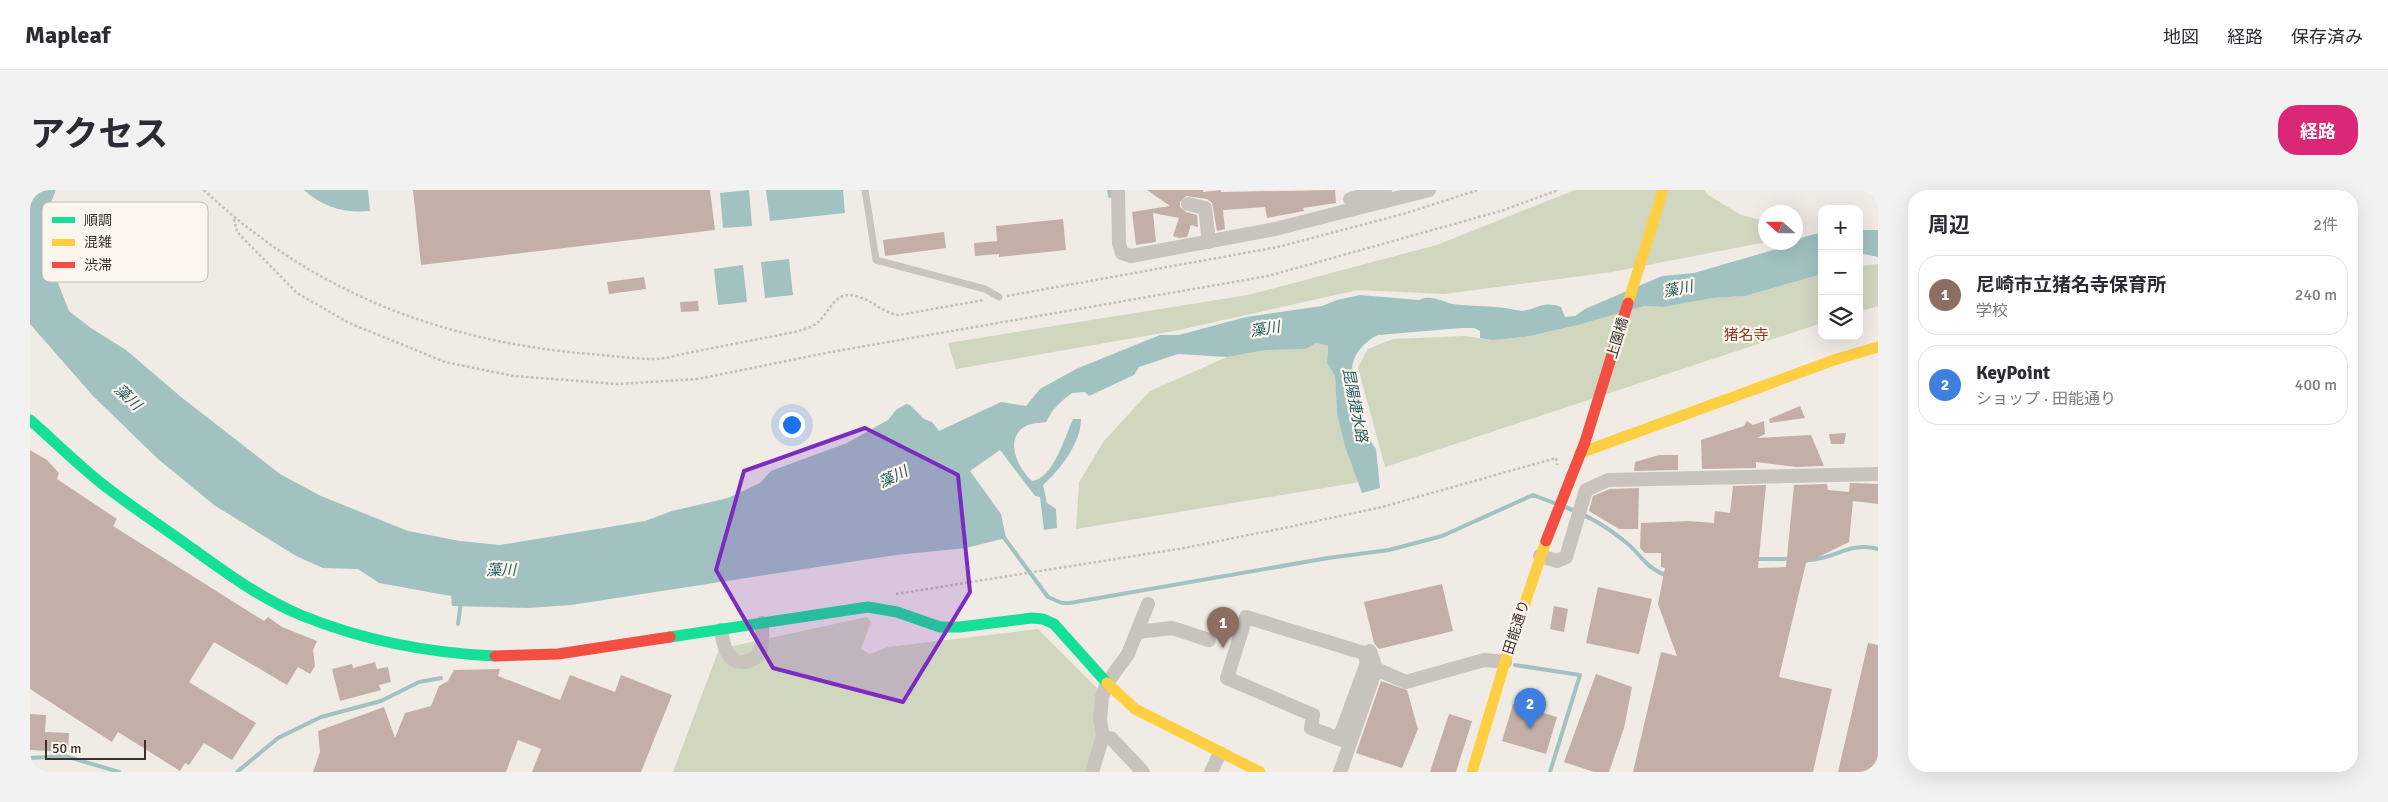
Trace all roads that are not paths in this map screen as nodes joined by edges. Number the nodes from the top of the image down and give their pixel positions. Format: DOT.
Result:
graph roads {
  1 [pos="865,190"];
  2 [pos="1118,190"];
  3 [pos="1385,190"];
  4 [pos="1429,190"];
  5 [pos="1663,190"];
  6 [pos="1395,195"];
  7 [pos="1350,199"];
  8 [pos="1188,204"];
  9 [pos="1209,242"];
  10 [pos="999,297"];
  11 [pos="1878,347"];
  12 [pos="30,420"];
  13 [pos="1582,447"];
  14 [pos="1878,474"];
  15 [pos="1567,485"];
  16 [pos="1540,556"];
  17 [pos="1148,604"];
  18 [pos="762,623"];
  19 [pos="721,630"];
  20 [pos="1137,632"];
  21 [pos="1209,640"];
  22 [pos="1364,653"];
  23 [pos="1505,662"];
  24 [pos="1376,669"];
  25 [pos="1107,682"];
  26 [pos="1103,736"];
  27 [pos="1345,741"];
  28 [pos="1220,752"];
  29 [pos="1092,772"];
  30 [pos="1143,772"];
  31 [pos="1211,772"];
  32 [pos="1260,772"];
  33 [pos="1340,772"];
  34 [pos="1472,772"];
  1 -- 10 [label="lane"];
  2 -- 9 [label="street"];
  3 -- 7 [label="street"];
  4 -- 6 [label="street"];
  5 -- 13 [label="street, 上園橋"];
  6 -- 9 [label="street"];
  8 -- 9 [label="street"];
  11 -- 13 [label="street"];
  12 -- 19 [label="street"];
  13 -- 15 [label="street, 上園橋"];
  14 -- 16 [label="street"];
  15 -- 16 [label="street, 田能通り"];
  16 -- 23 [label="street, 田能通り"];
  17 -- 20 [label="street"];
  18 -- 19 [label="street"];
  18 -- 19 [label="street"];
  18 -- 25 [label="street"];
  20 -- 21 [label="street"];
  20 -- 25 [label="street"];
  22 -- 24 [label="street"];
  22 -- 27 [label="street"];
  22 -- 27 [label="street"];
  23 -- 24 [label="street"];
  23 -- 34 [label="street, 田能通り"];
  24 -- 27 [label="street"];
  25 -- 26 [label="street"];
  25 -- 28 [label="street"];
  26 -- 29 [label="street"];
  26 -- 30 [label="street"];
  27 -- 33 [label="street"];
  28 -- 31 [label="street"];
  28 -- 32 [label="street"];
}
